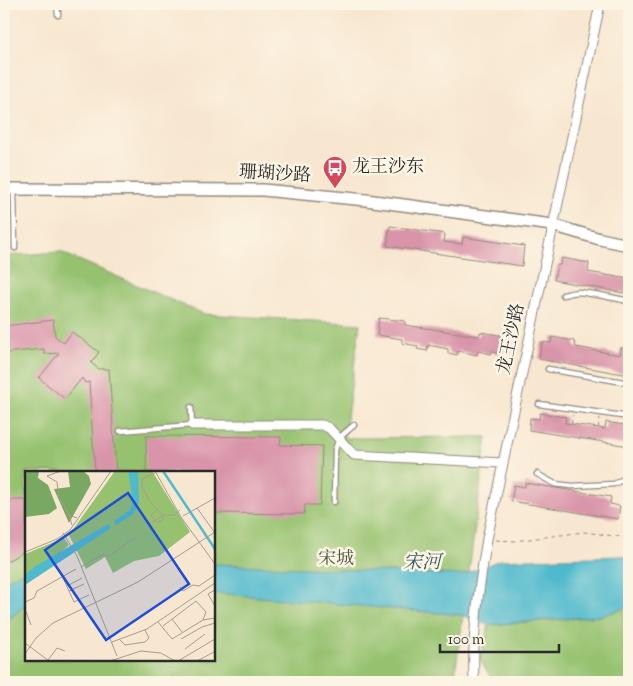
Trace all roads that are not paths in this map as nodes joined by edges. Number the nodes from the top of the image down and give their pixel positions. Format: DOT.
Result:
graph roads {
  1 [pos="57,4"];
  2 [pos="600,4"];
  3 [pos="58,15"];
  4 [pos="9,189"];
  5 [pos="552,225"];
  6 [pos="629,245"];
  7 [pos="15,248"];
  8 [pos="563,295"];
  9 [pos="629,302"];
  10 [pos="548,368"];
  11 [pos="629,383"];
  12 [pos="539,404"];
  13 [pos="191,407"];
  14 [pos="629,417"];
  15 [pos="192,425"];
  16 [pos="354,425"];
  17 [pos="120,431"];
  18 [pos="339,438"];
  19 [pos="503,463"];
  20 [pos="537,474"];
  21 [pos="629,476"];
  22 [pos="334,502"];
  23 [pos="474,682"];
  1 -- 3 [label="lane"];
  2 -- 5 [label="street, 龙王沙路"];
  4 -- 5 [label="street, 珊瑚沙路"];
  4 -- 7 [label="lane"];
  5 -- 6 [label="street, 珊瑚沙路"];
  5 -- 19 [label="street, 龙王沙路"];
  8 -- 9 [label="lane"];
  10 -- 11 [label="lane"];
  12 -- 14 [label="lane"];
  13 -- 15 [label="lane"];
  15 -- 17 [label="lane"];
  15 -- 18 [label="street"];
  16 -- 18 [label="lane"];
  18 -- 19 [label="street"];
  18 -- 22 [label="lane"];
  19 -- 23 [label="street, 龙王沙路"];
  20 -- 21 [label="lane"];
}
